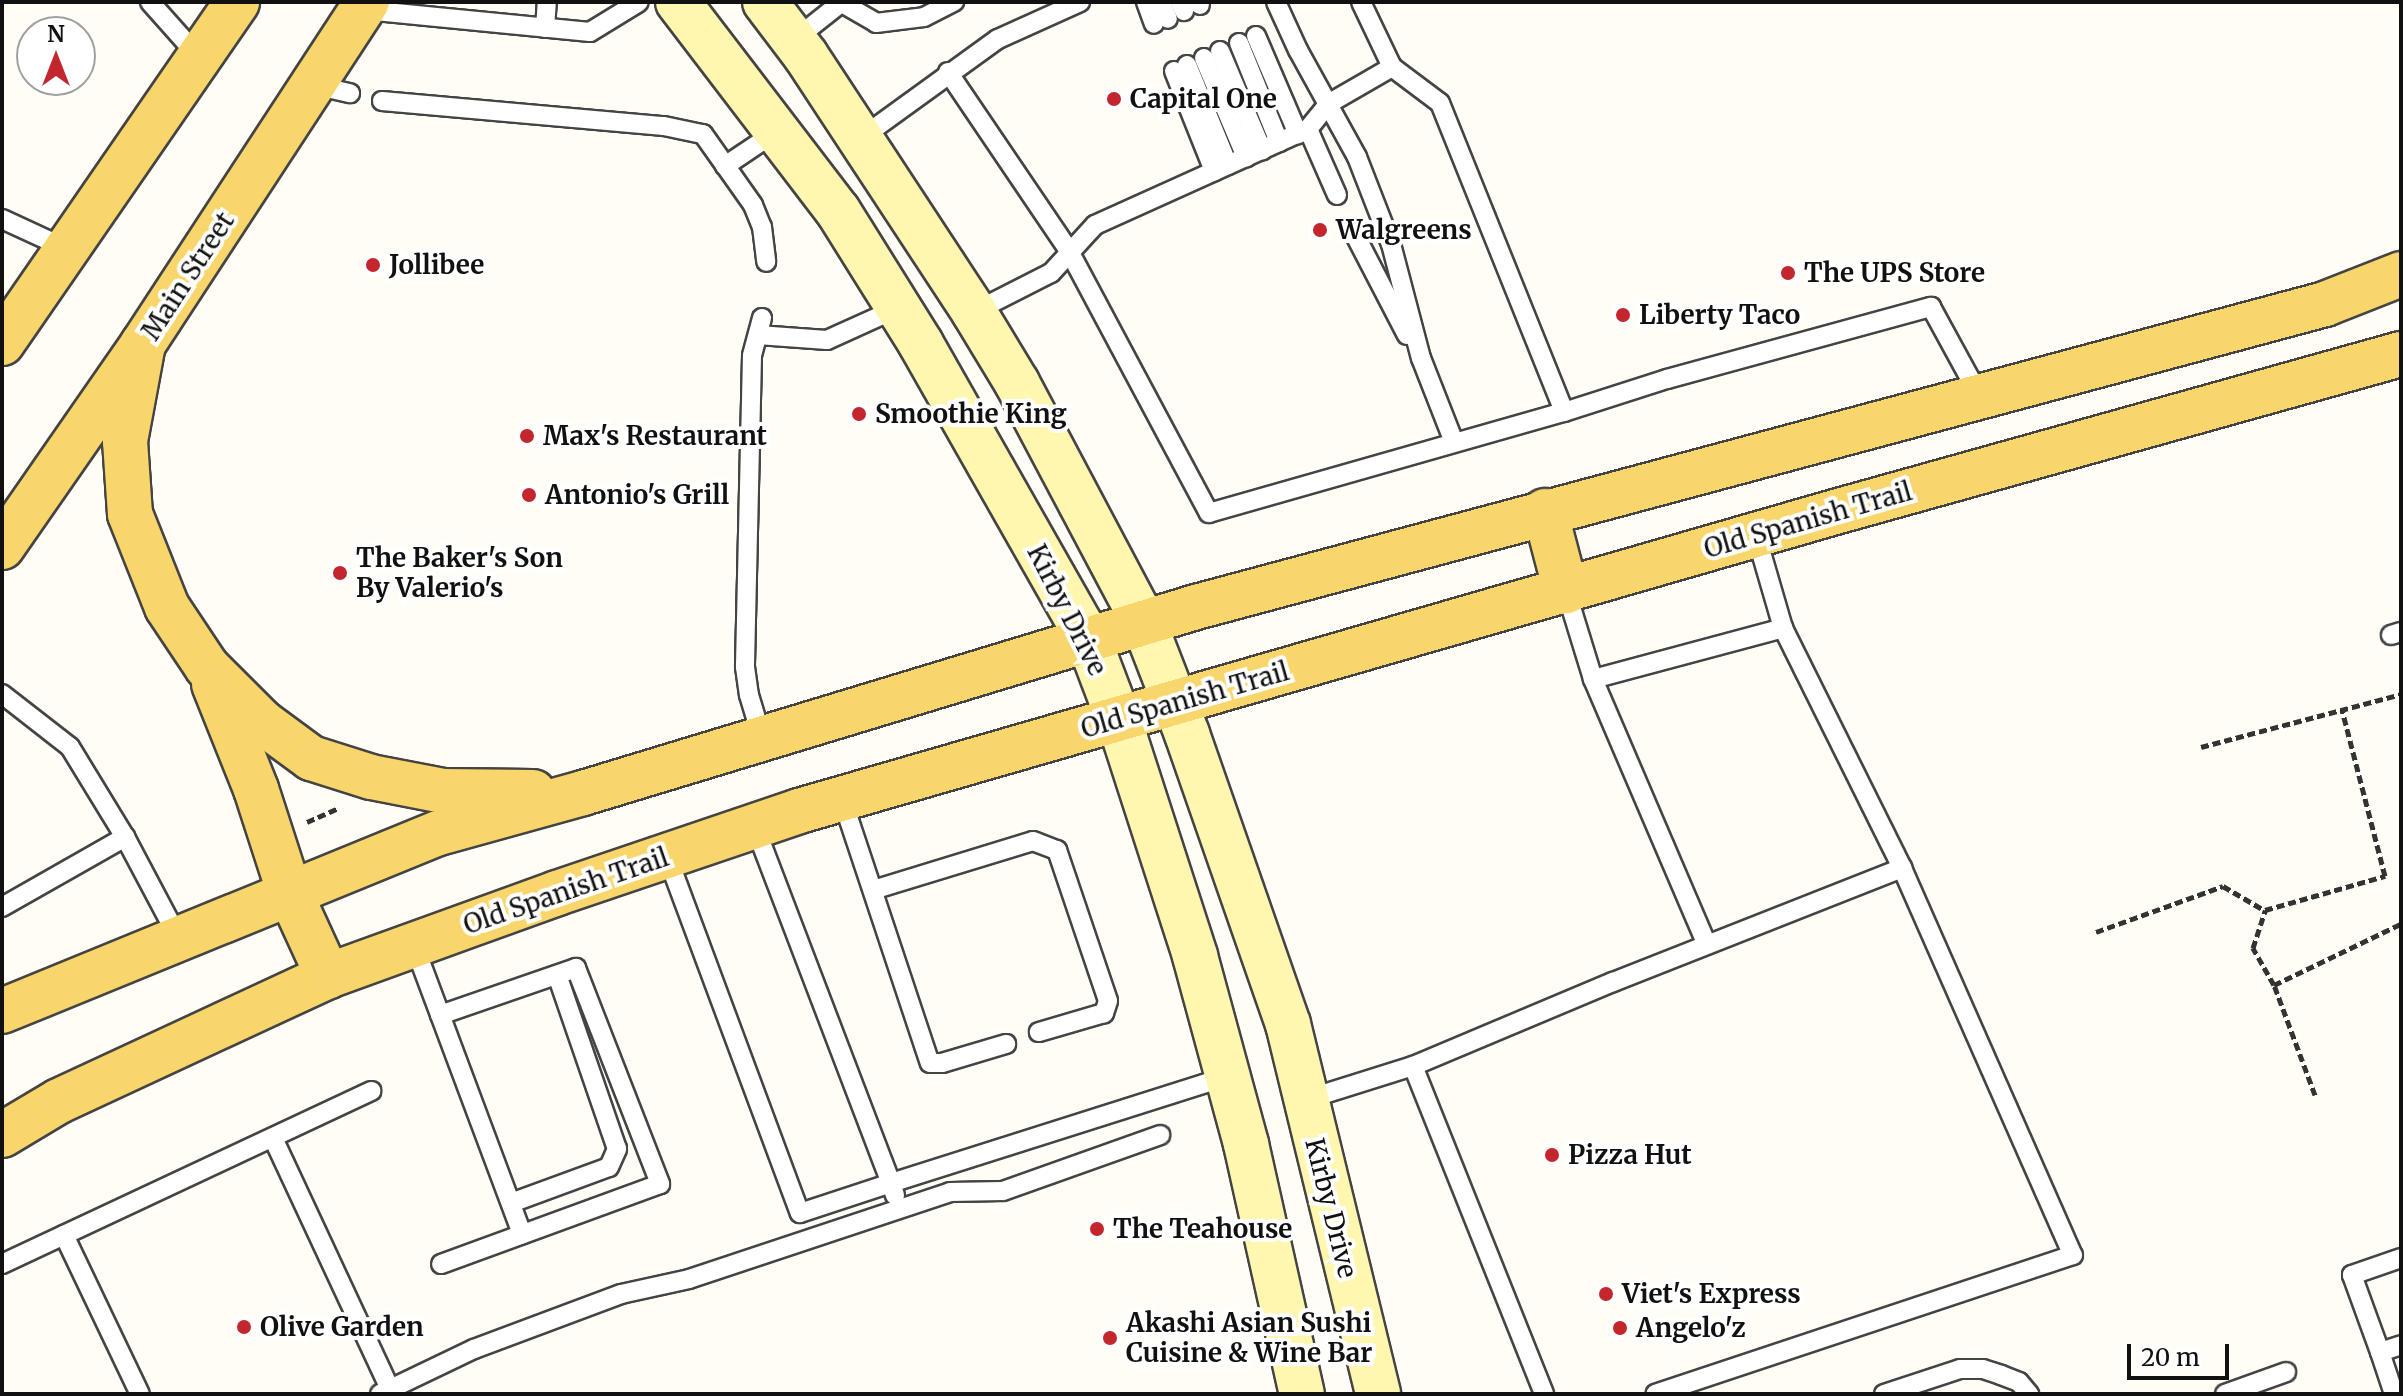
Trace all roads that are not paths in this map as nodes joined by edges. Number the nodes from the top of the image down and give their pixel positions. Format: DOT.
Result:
graph roads {
  1 [pos="150,2"];
  2 [pos="237,2"];
  3 [pos="547,2"];
  4 [pos="639,2"];
  5 [pos="678,2"];
  6 [pos="765,2"];
  7 [pos="842,2"];
  8 [pos="954,2"];
  9 [pos="1080,2"];
  10 [pos="1146,2"];
  11 [pos="1276,2"];
  12 [pos="1361,2"];
  13 [pos="365,6"];
  14 [pos="436,9"];
  15 [pos="1178,9"];
  16 [pos="545,28"];
  17 [pos="794,40"];
  18 [pos="199,57"];
  19 [pos="1392,67"];
  20 [pos="948,72"];
  21 [pos="382,101"];
  22 [pos="1328,104"];
  23 [pos="777,131"];
  24 [pos="1303,131"];
  25 [pos="861,138"];
  26 [pos="1279,142"];
  27 [pos="1254,154"];
  28 [pos="725,166"];
  29 [pos="1221,168"];
  30 [pos="809,172"];
  31 [pos="1337,195"];
  32 [pos="2,219"];
  33 [pos="1353,231"];
  34 [pos="67,249"];
  35 [pos="1069,251"];
  36 [pos="766,262"];
  37 [pos="2401,274"];
  38 [pos="2325,304"];
  39 [pos="898,308"];
  40 [pos="974,312"];
  41 [pos="2,343"];
  42 [pos="143,344"];
  43 [pos="2401,354"];
  44 [pos="1421,358"];
  45 [pos="2348,369"];
  46 [pos="1980,397"];
  47 [pos="1564,412"];
  48 [pos="1454,442"];
  49 [pos="2005,464"];
  50 [pos="1545,511"];
  51 [pos="1756,535"];
  52 [pos="2,547"];
  53 [pos="1566,591"];
  54 [pos="1144,623"];
  55 [pos="1783,628"];
  56 [pos="1088,638"];
  57 [pos="207,667"];
  58 [pos="1593,679"];
  59 [pos="2,694"];
  60 [pos="1175,703"];
  61 [pos="1119,720"];
  62 [pos="762,738"];
  63 [pos="583,793"];
  64 [pos="842,799"];
  65 [pos="755,827"];
  66 [pos="125,837"];
  67 [pos="667,856"];
  68 [pos="1902,868"];
  69 [pos="873,890"];
  70 [pos="289,891"];
  71 [pos="2,907"];
  72 [pos="178,937"];
  73 [pos="414,945"];
  74 [pos="1707,945"];
  75 [pos="557,975"];
  76 [pos="328,976"];
  77 [pos="2,1011"];
  78 [pos="440,1015"];
  79 [pos="1039,1032"];
  80 [pos="1006,1044"];
  81 [pos="1413,1066"];
  82 [pos="1228,1076"];
  83 [pos="372,1091"];
  84 [pos="1305,1100"];
  85 [pos="2,1135"];
  86 [pos="1160,1135"];
  87 [pos="273,1138"];
  88 [pos="891,1183"];
  89 [pos="511,1203"];
  90 [pos="900,1209"];
  91 [pos="522,1234"];
  92 [pos="64,1235"];
  93 [pos="2401,1258"];
  94 [pos="2,1264"];
  95 [pos="441,1264"];
  96 [pos="2401,1345"];
  97 [pos="2380,1352"];
  98 [pos="2286,1372"];
  99 [pos="385,1392"];
  100 [pos="140,1394"];
  101 [pos="1302,1394"];
  102 [pos="1378,1394"];
  103 [pos="1544,1394"];
  104 [pos="1656,1394"];
  105 [pos="1884,1394"];
  106 [pos="2029,1394"];
  107 [pos="2225,1394"];
  108 [pos="2394,1394"];
  1 -- 18 [label="lane"];
  2 -- 18 [label="main road"];
  3 -- 16 [label="lane"];
  4 -- 16 [label="lane"];
  5 -- 23 [label="main road, Kirby Drive"];
  6 -- 17 [label="main road, Kirby Drive"];
  7 -- 8 [label="lane"];
  7 -- 17 [label="lane"];
  9 -- 20 [label="lane"];
  10 -- 15 [label="lane"];
  11 -- 22 [label="lane"];
  12 -- 19 [label="lane"];
  13 -- 14 [label="lane"];
  13 -- 42 [label="main road, Main Street"];
  14 -- 16 [label="lane"];
  17 -- 25 [label="main road, Kirby Drive"];
  18 -- 34 [label="main road"];
  19 -- 22 [label="lane"];
  19 -- 47 [label="lane"];
  20 -- 25 [label="lane"];
  20 -- 35 [label="lane"];
  21 -- 28 [label="lane"];
  22 -- 24 [label="lane"];
  22 -- 44 [label="lane"];
  23 -- 28 [label="lane"];
  23 -- 30 [label="main road, Kirby Drive"];
  24 -- 26 [label="lane"];
  24 -- 26 [label="lane"];
  24 -- 31 [label="lane"];
  25 -- 30 [label="main road"];
  25 -- 40 [label="main road, Kirby Drive"];
  26 -- 27 [label="lane"];
  27 -- 29 [label="lane"];
  27 -- 29 [label="lane"];
  28 -- 36 [label="lane"];
  29 -- 35 [label="lane"];
  30 -- 39 [label="main road, Kirby Drive"];
  32 -- 34 [label="lane"];
  33 -- 44 [label="lane"];
  34 -- 41 [label="main road"];
  35 -- 40 [label="lane"];
  35 -- 48 [label="lane"];
  37 -- 38 [label="main road"];
  38 -- 45 [label="main road"];
  38 -- 46 [label="main road"];
  39 -- 56 [label="main road, Kirby Drive"];
  39 -- 62 [label="lane"];
  40 -- 54 [label="main road, Kirby Drive"];
  42 -- 52 [label="main road, Main Street"];
  42 -- 57 [label="main road"];
  43 -- 45 [label="main road, Old Spanish Trail"];
  44 -- 48 [label="lane"];
  45 -- 49 [label="main road, Old Spanish Trail"];
  46 -- 47 [label="lane"];
  46 -- 49 [label="main road"];
  46 -- 50 [label="main road"];
  47 -- 48 [label="lane"];
  49 -- 51 [label="main road, Old Spanish Trail"];
  50 -- 53 [label="main road"];
  50 -- 54 [label="main road"];
  51 -- 53 [label="main road, Old Spanish Trail"];
  51 -- 55 [label="lane"];
  53 -- 58 [label="lane"];
  53 -- 60 [label="main road, Old Spanish Trail"];
  54 -- 56 [label="main road"];
  54 -- 60 [label="main road, Kirby Drive"];
  55 -- 58 [label="lane"];
  55 -- 68 [label="lane"];
  56 -- 61 [label="main road, Kirby Drive"];
  56 -- 62 [label="main road"];
  57 -- 63 [label="main road"];
  57 -- 70 [label="main road"];
  58 -- 74 [label="lane"];
  59 -- 66 [label="lane"];
  60 -- 61 [label="main road, Old Spanish Trail"];
  60 -- 84 [label="main road, Kirby Drive"];
  61 -- 64 [label="main road, Old Spanish Trail"];
  61 -- 82 [label="main road, Kirby Drive"];
  62 -- 63 [label="main road"];
  63 -- 70 [label="main road"];
  64 -- 65 [label="main road, Old Spanish Trail"];
  64 -- 69 [label="lane"];
  65 -- 67 [label="main road, Old Spanish Trail"];
  65 -- 88 [label="lane"];
  66 -- 71 [label="lane"];
  66 -- 72 [label="lane"];
  67 -- 73 [label="main road, Old Spanish Trail"];
  67 -- 88 [label="lane"];
  68 -- 74 [label="lane"];
  68 -- 104 [label="lane"];
  69 -- 79 [label="lane"];
  69 -- 80 [label="lane"];
  70 -- 72 [label="main road"];
  70 -- 76 [label="main road"];
  72 -- 77 [label="main road"];
  73 -- 76 [label="main road, Old Spanish Trail"];
  73 -- 78 [label="lane"];
  74 -- 81 [label="lane"];
  75 -- 78 [label="lane"];
  75 -- 89 [label="lane"];
  75 -- 91 [label="lane"];
  76 -- 85 [label="main road, Old Spanish Trail"];
  78 -- 89 [label="lane"];
  81 -- 84 [label="lane"];
  81 -- 103 [label="lane"];
  82 -- 88 [label="lane"];
  82 -- 101 [label="main road, Kirby Drive"];
  83 -- 87 [label="lane"];
  84 -- 102 [label="main road, Kirby Drive"];
  86 -- 90 [label="lane"];
  87 -- 92 [label="lane"];
  87 -- 99 [label="lane"];
  88 -- 90 [label="lane"];
  89 -- 91 [label="lane"];
  90 -- 99 [label="lane"];
  91 -- 95 [label="lane"];
  92 -- 94 [label="lane"];
  92 -- 100 [label="lane"];
  93 -- 97 [label="lane"];
  96 -- 97 [label="lane"];
  97 -- 108 [label="lane"];
  98 -- 107 [label="lane"];
  105 -- 106 [label="lane"];
}
